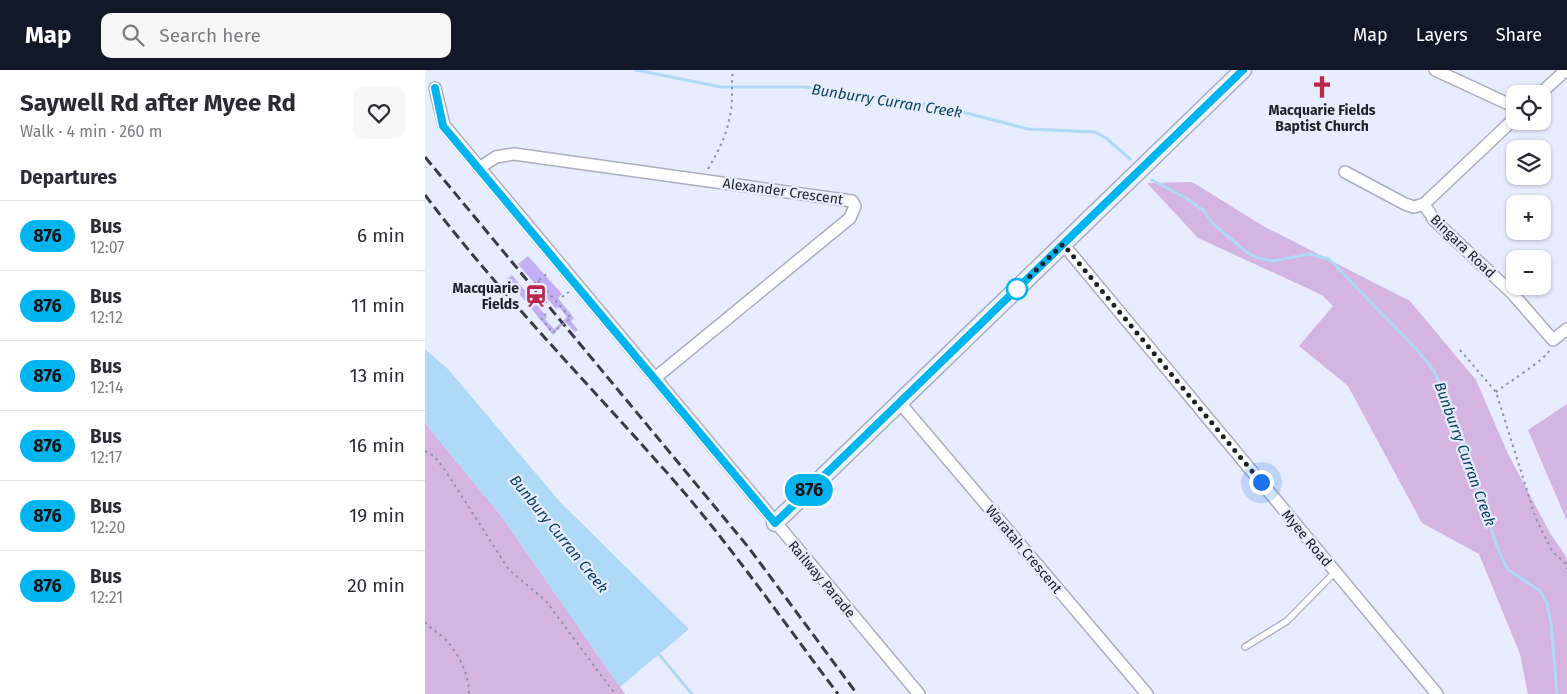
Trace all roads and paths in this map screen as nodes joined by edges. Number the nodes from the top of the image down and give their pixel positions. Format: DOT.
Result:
graph roads {
  1 [pos="733,70"];
  2 [pos="1243,70"];
  3 [pos="1435,70"];
  4 [pos="1566,70"];
  5 [pos="1550,85"];
  6 [pos="435,88"];
  7 [pos="1506,103"];
  8 [pos="1506,127"];
  9 [pos="479,168"];
  10 [pos="708,169"];
  11 [pos="1345,172"];
  12 [pos="1424,204"];
  13 [pos="1063,244"];
  14 [pos="549,272"];
  15 [pos="538,281"];
  16 [pos="534,284"];
  17 [pos="566,294"];
  18 [pos="562,297"];
  19 [pos="546,314"];
  20 [pos="1567,329"];
  21 [pos="1553,340"];
  22 [pos="1461,350"];
  23 [pos="655,378"];
  24 [pos="1496,392"];
  25 [pos="900,403"];
  26 [pos="425,450"];
  27 [pos="775,523"];
  28 [pos="1567,569"];
  29 [pos="1335,572"];
  30 [pos="425,622"];
  31 [pos="1245,647"];
  32 [pos="469,694"];
  33 [pos="615,694"];
  34 [pos="919,694"];
  35 [pos="1147,694"];
  36 [pos="1437,694"];
  1 -- 10 [label="path"];
  2 -- 13 [label="street"];
  3 -- 7 [label="street"];
  4 -- 5 [label="street"];
  6 -- 9 [label="street, Railway Parade"];
  8 -- 12 [label="street"];
  9 -- 23 [label="street, Railway Parade"];
  9 -- 23 [label="street, Alexander Crescent"];
  11 -- 12 [label="street"];
  12 -- 21 [label="street, Bingara Road"];
  13 -- 25 [label="street"];
  13 -- 29 [label="street, Myee Road"];
  14 -- 15 [label="path"];
  15 -- 16 [label="path"];
  15 -- 19 [label="path, bridge"];
  17 -- 18 [label="path"];
  20 -- 21 [label="street"];
  21 -- 24 [label="path"];
  22 -- 24 [label="path"];
  23 -- 27 [label="street, Railway Parade"];
  24 -- 28 [label="path"];
  25 -- 27 [label="street"];
  25 -- 35 [label="street, Waratah Crescent"];
  26 -- 33 [label="path"];
  27 -- 34 [label="street, Railway Parade"];
  29 -- 31 [label="lane"];
  29 -- 36 [label="street, Myee Road"];
  30 -- 32 [label="path"];
}
